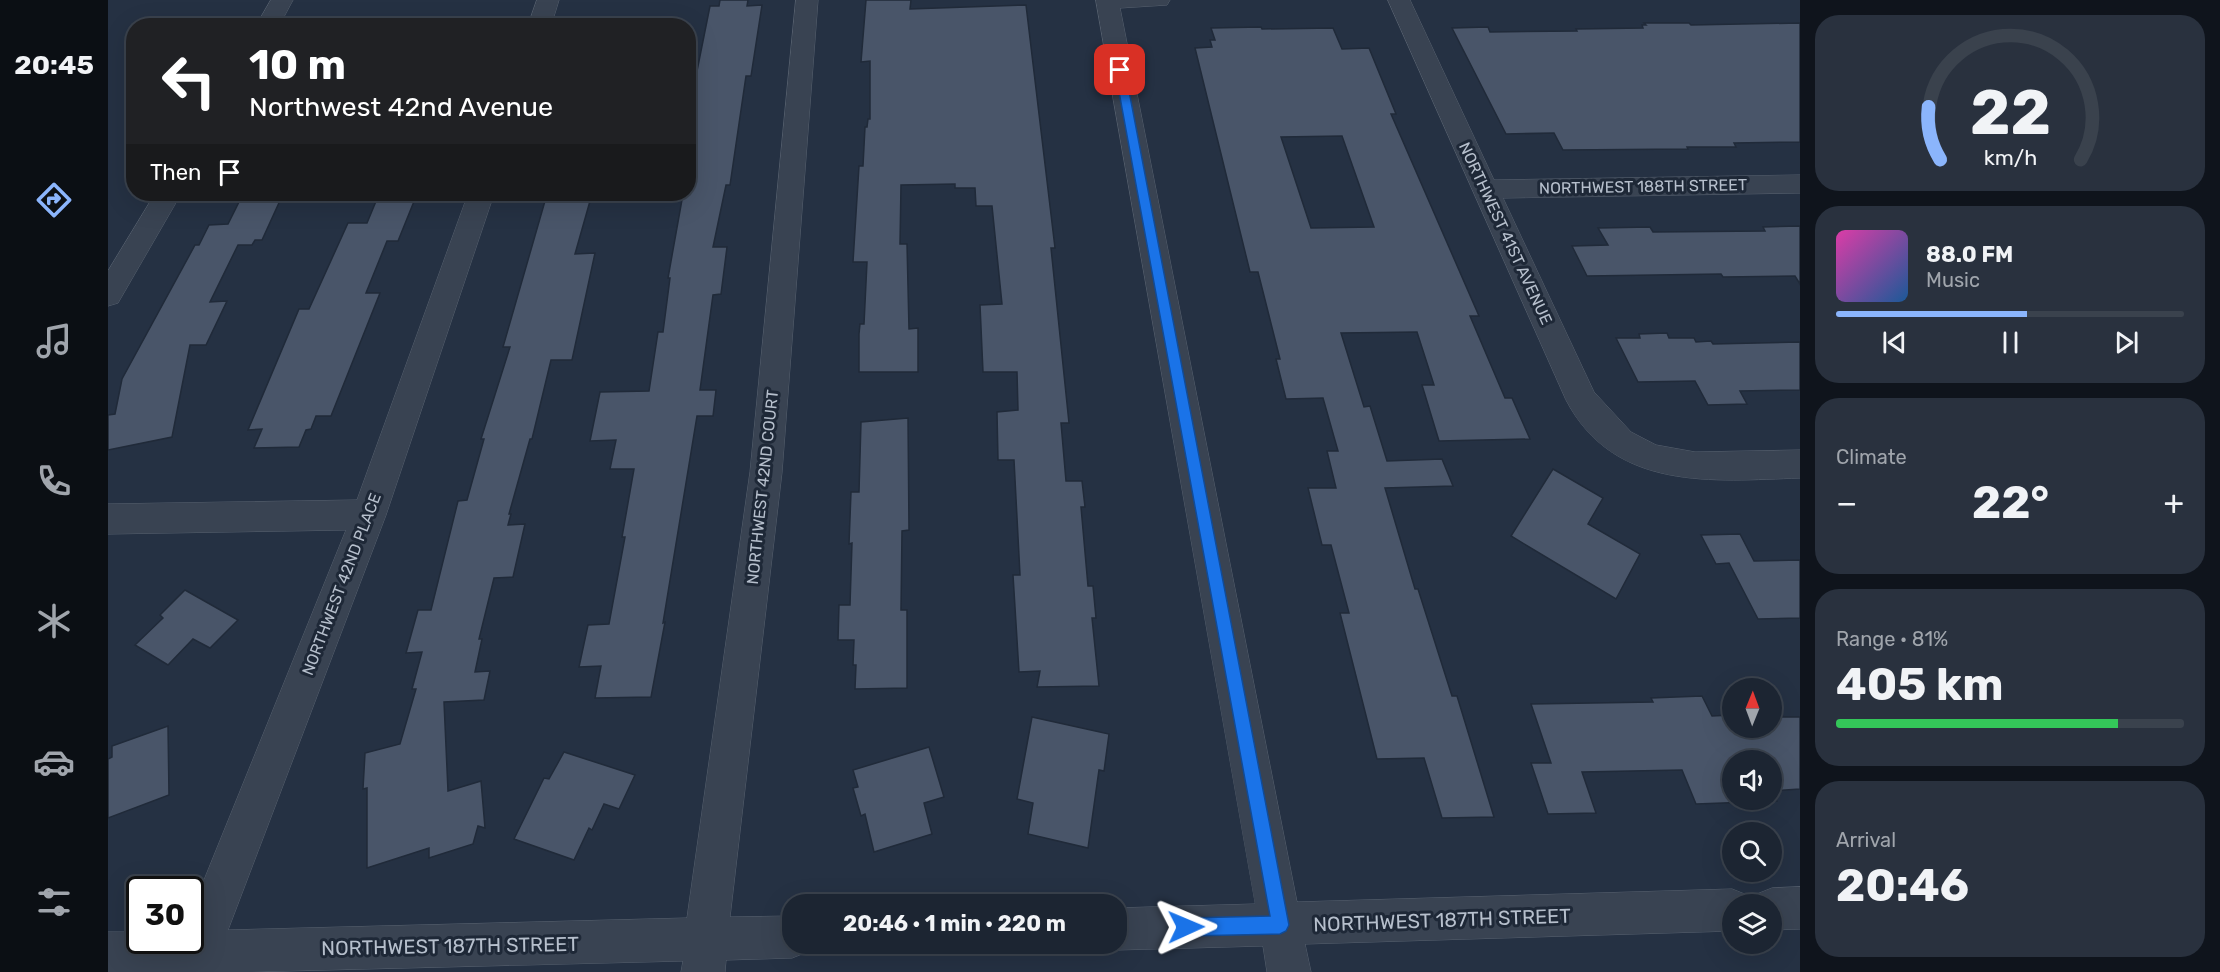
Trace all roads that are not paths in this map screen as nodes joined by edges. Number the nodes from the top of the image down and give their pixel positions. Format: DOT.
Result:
graph roads {
  1 [pos="282,0"];
  2 [pos="548,0"];
  3 [pos="807,0"];
  4 [pos="1107,0"];
  5 [pos="1158,0"];
  6 [pos="1400,0"];
  7 [pos="272,18"];
  8 [pos="542,18"];
  9 [pos="1800,184"];
  10 [pos="1485,189"];
  11 [pos="164,201"];
  12 [pos="479,201"];
  13 [pos="108,295"];
  14 [pos="1800,464"];
  15 [pos="369,515"];
  16 [pos="108,519"];
  17 [pos="1800,908"];
  18 [pos="1782,909"];
  19 [pos="1722,910"];
  20 [pos="1280,925"];
  21 [pos="1127,929"];
  22 [pos="782,939"];
  23 [pos="108,954"];
  24 [pos="704,956"];
  25 [pos="195,962"];
  26 [pos="1289,972"];
  1 -- 7 [label="street"];
  2 -- 8 [label="street"];
  3 -- 24 [label="street, NORTHWEST 42ND COURT"];
  4 -- 5 [label="street"];
  4 -- 20 [label="street"];
  6 -- 10 [label="street, NORTHWEST 41ST AVENUE"];
  9 -- 10 [label="street, NORTHWEST 188TH STREET"];
  10 -- 14 [label="street, NORTHWEST 41ST AVENUE"];
  11 -- 13 [label="street"];
  12 -- 15 [label="street, NORTHWEST 42ND PLACE"];
  15 -- 16 [label="street"];
  15 -- 25 [label="street, NORTHWEST 42ND PLACE"];
  17 -- 18 [label="street"];
  19 -- 20 [label="street, NORTHWEST 187TH STREET"];
  20 -- 21 [label="street, NORTHWEST 187TH STREET"];
  20 -- 26 [label="street"];
  22 -- 24 [label="street, NORTHWEST 187TH STREET"];
  23 -- 25 [label="street, NORTHWEST 187TH STREET"];
  24 -- 25 [label="street, NORTHWEST 187TH STREET"];
}
